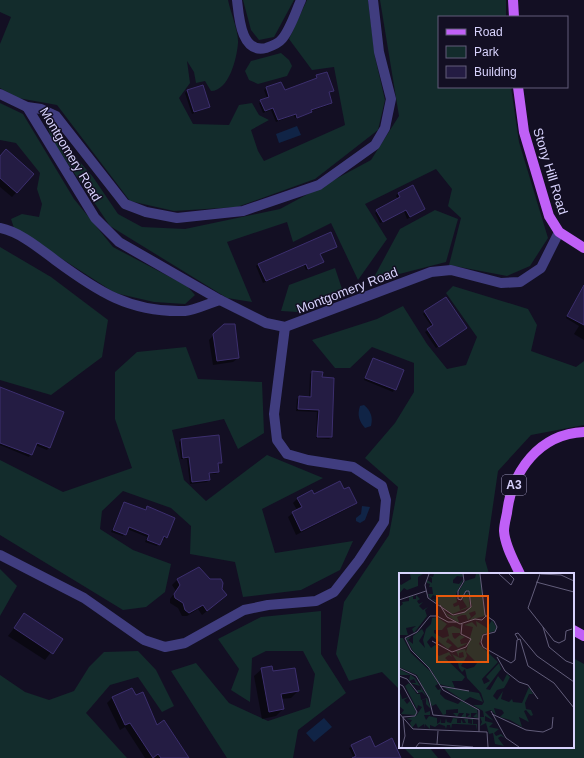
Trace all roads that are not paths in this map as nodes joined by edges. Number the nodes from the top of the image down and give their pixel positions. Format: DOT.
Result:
graph roads {
  1 [pos="237,0"];
  2 [pos="301,0"];
  3 [pos="373,0"];
  4 [pos="513,0"];
  5 [pos="514,16"];
  6 [pos="518,88"];
  7 [pos="0,94"];
  8 [pos="27,107"];
  9 [pos="0,228"];
  10 [pos="559,232"];
  11 [pos="584,248"];
  12 [pos="220,300"];
  13 [pos="285,327"];
  14 [pos="584,432"];
  15 [pos="0,555"];
  16 [pos="520,573"];
  17 [pos="574,631"];
  18 [pos="584,636"];
  1 -- 2 [label="street"];
  3 -- 8 [label="street, Montgomery Road"];
  4 -- 5 [label="main road"];
  6 -- 10 [label="main road, Stony Hill Road"];
  7 -- 8 [label="street"];
  8 -- 12 [label="street, Montgomery Road"];
  9 -- 12 [label="street"];
  10 -- 11 [label="main road, Stony Hill Road"];
  10 -- 13 [label="street, Montgomery Road"];
  12 -- 13 [label="street, Montgomery Road"];
  13 -- 15 [label="street"];
  14 -- 16 [label="main road, A3"];
  17 -- 18 [label="main road"];
}
